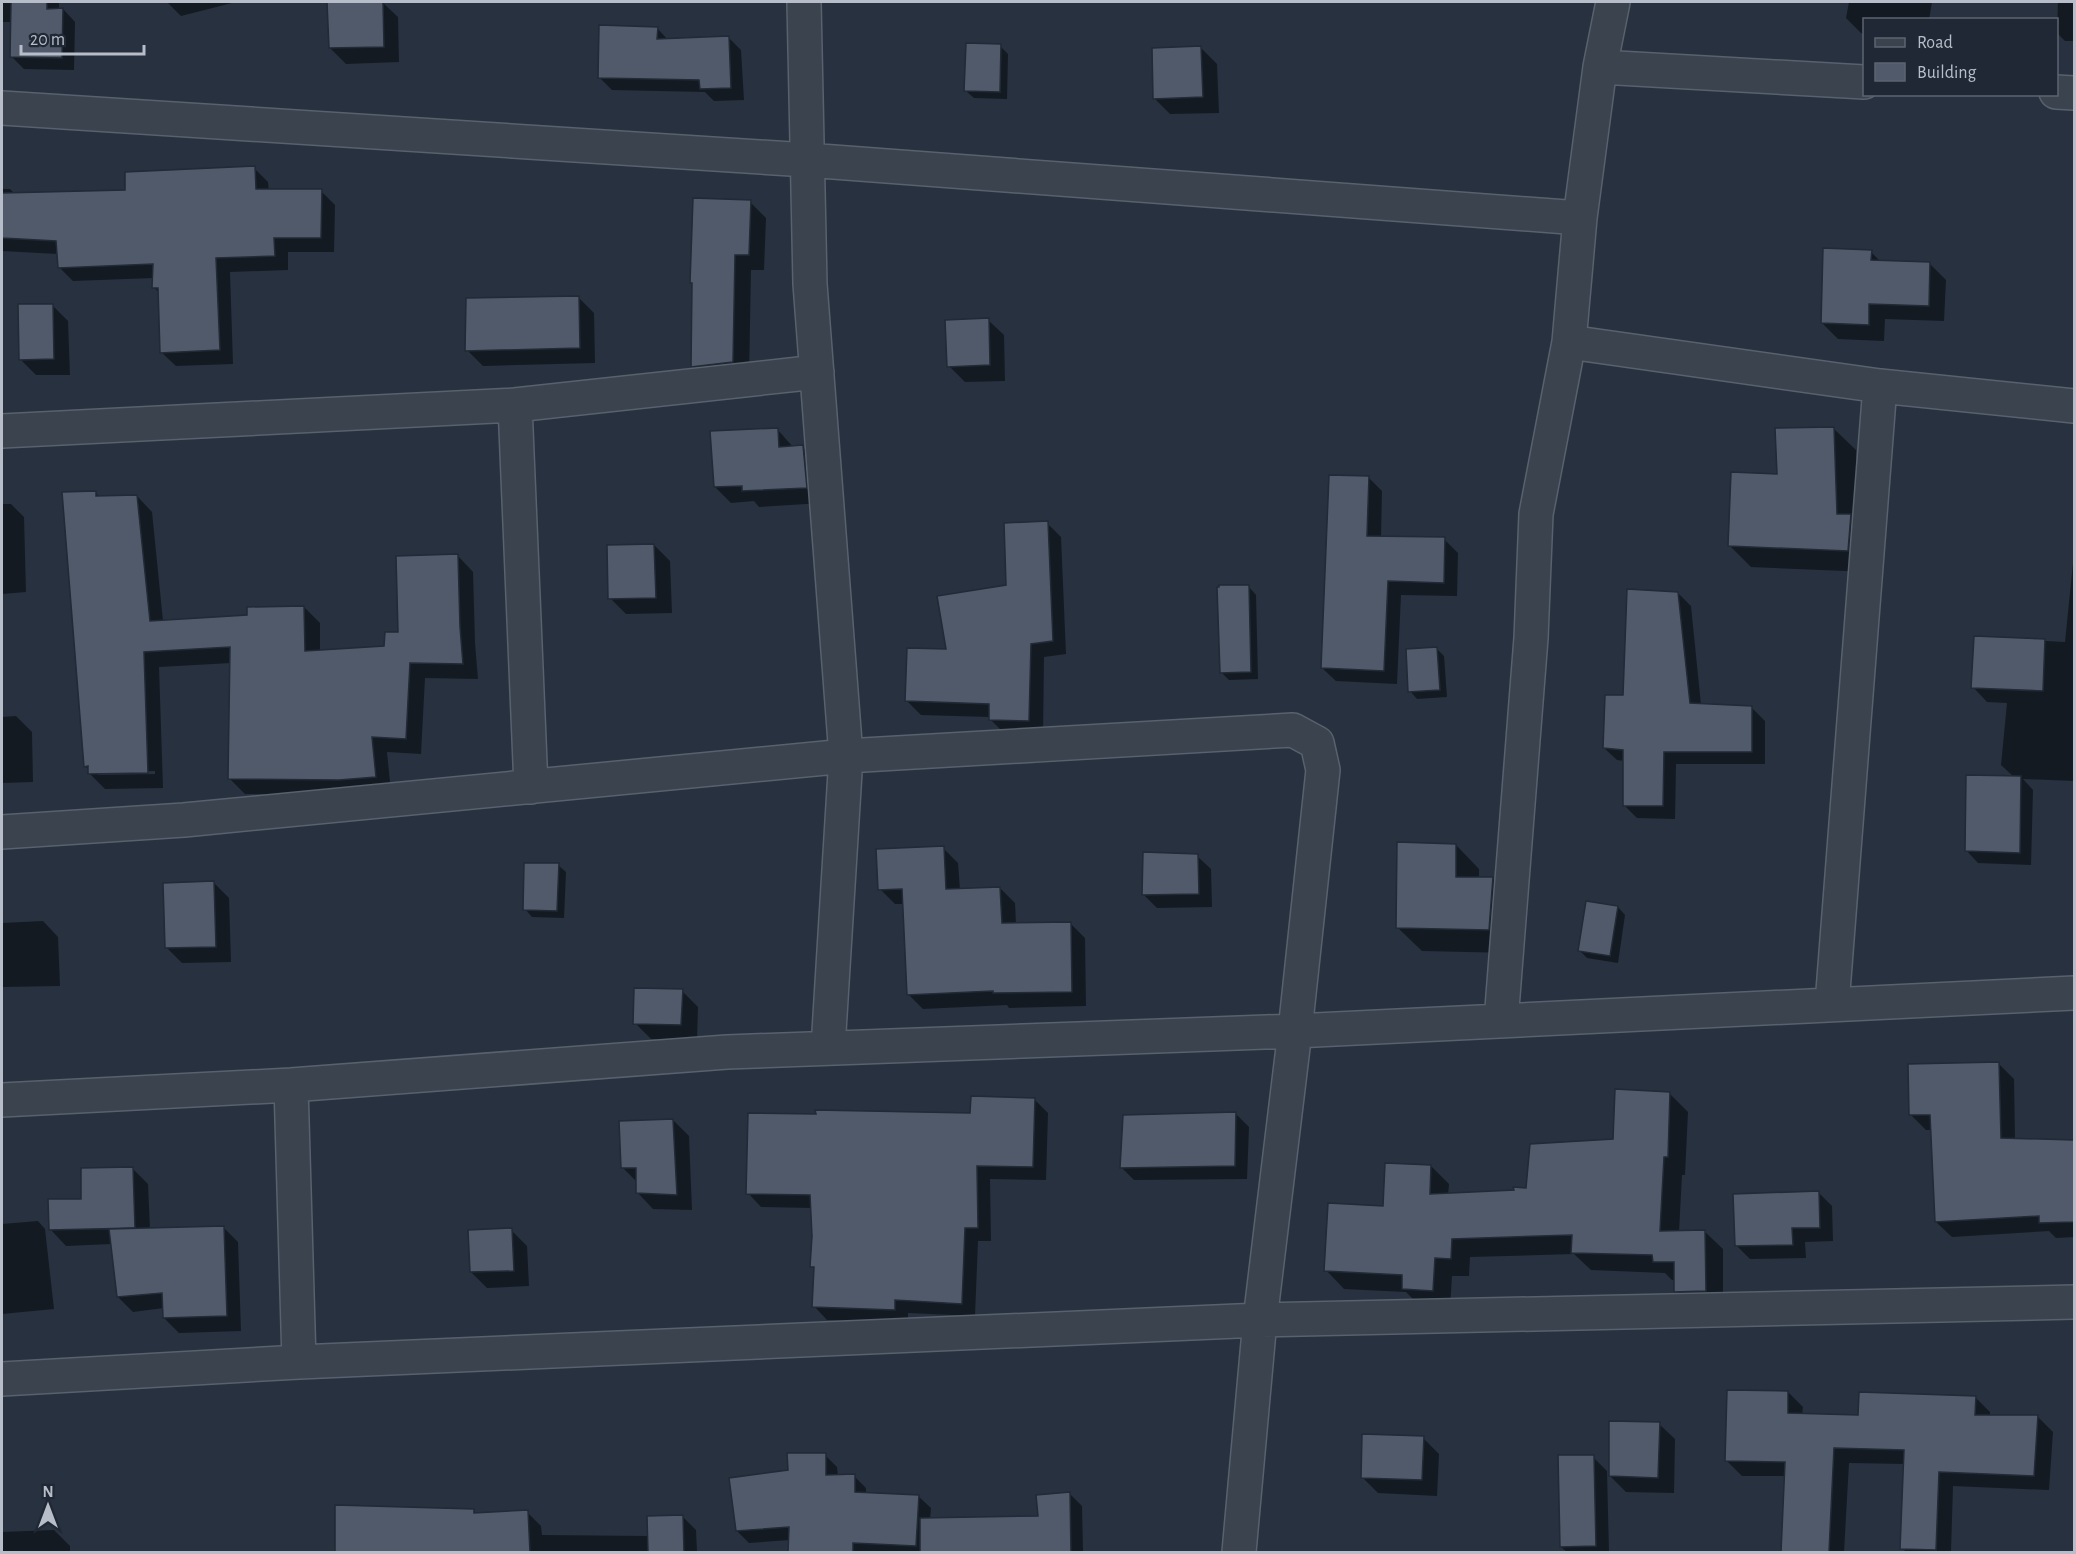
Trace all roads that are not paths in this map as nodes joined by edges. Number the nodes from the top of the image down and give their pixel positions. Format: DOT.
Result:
graph roads {
  1 [pos="804,2"];
  2 [pos="1613,2"];
  3 [pos="1600,68"];
  4 [pos="1863,82"];
  5 [pos="2058,92"];
  6 [pos="2074,93"];
  7 [pos="2,108"];
  8 [pos="807,160"];
  9 [pos="1580,218"];
  10 [pos="1569,342"];
  11 [pos="817,372"];
  12 [pos="1880,386"];
  13 [pos="515,405"];
  14 [pos="2074,406"];
  15 [pos="2,431"];
  16 [pos="846,756"];
  17 [pos="531,787"];
  18 [pos="2,832"];
  19 [pos="2074,993"];
  20 [pos="1832,1004"];
  21 [pos="1502,1021"];
  22 [pos="1295,1030"];
  23 [pos="828,1048"];
  24 [pos="291,1085"];
  25 [pos="2,1100"];
  26 [pos="2074,1302"];
  27 [pos="1260,1320"];
  28 [pos="298,1362"];
  29 [pos="2,1379"];
  30 [pos="1239,1552"];
  1 -- 8 [label="street"];
  2 -- 3 [label="street"];
  3 -- 4 [label="street"];
  3 -- 9 [label="street"];
  5 -- 6 [label="street"];
  7 -- 8 [label="street"];
  8 -- 9 [label="street"];
  8 -- 11 [label="street"];
  9 -- 10 [label="street"];
  10 -- 12 [label="street"];
  10 -- 21 [label="street"];
  11 -- 13 [label="street"];
  11 -- 16 [label="street"];
  12 -- 14 [label="street"];
  12 -- 20 [label="street"];
  13 -- 15 [label="street"];
  13 -- 17 [label="street"];
  16 -- 17 [label="street"];
  16 -- 22 [label="street"];
  16 -- 23 [label="street"];
  17 -- 18 [label="street"];
  19 -- 20 [label="street"];
  20 -- 21 [label="street"];
  21 -- 22 [label="street"];
  22 -- 23 [label="street"];
  22 -- 27 [label="street"];
  23 -- 24 [label="street"];
  24 -- 25 [label="street"];
  24 -- 28 [label="street"];
  26 -- 27 [label="street"];
  27 -- 28 [label="street"];
  27 -- 30 [label="street"];
  28 -- 29 [label="street"];
}
